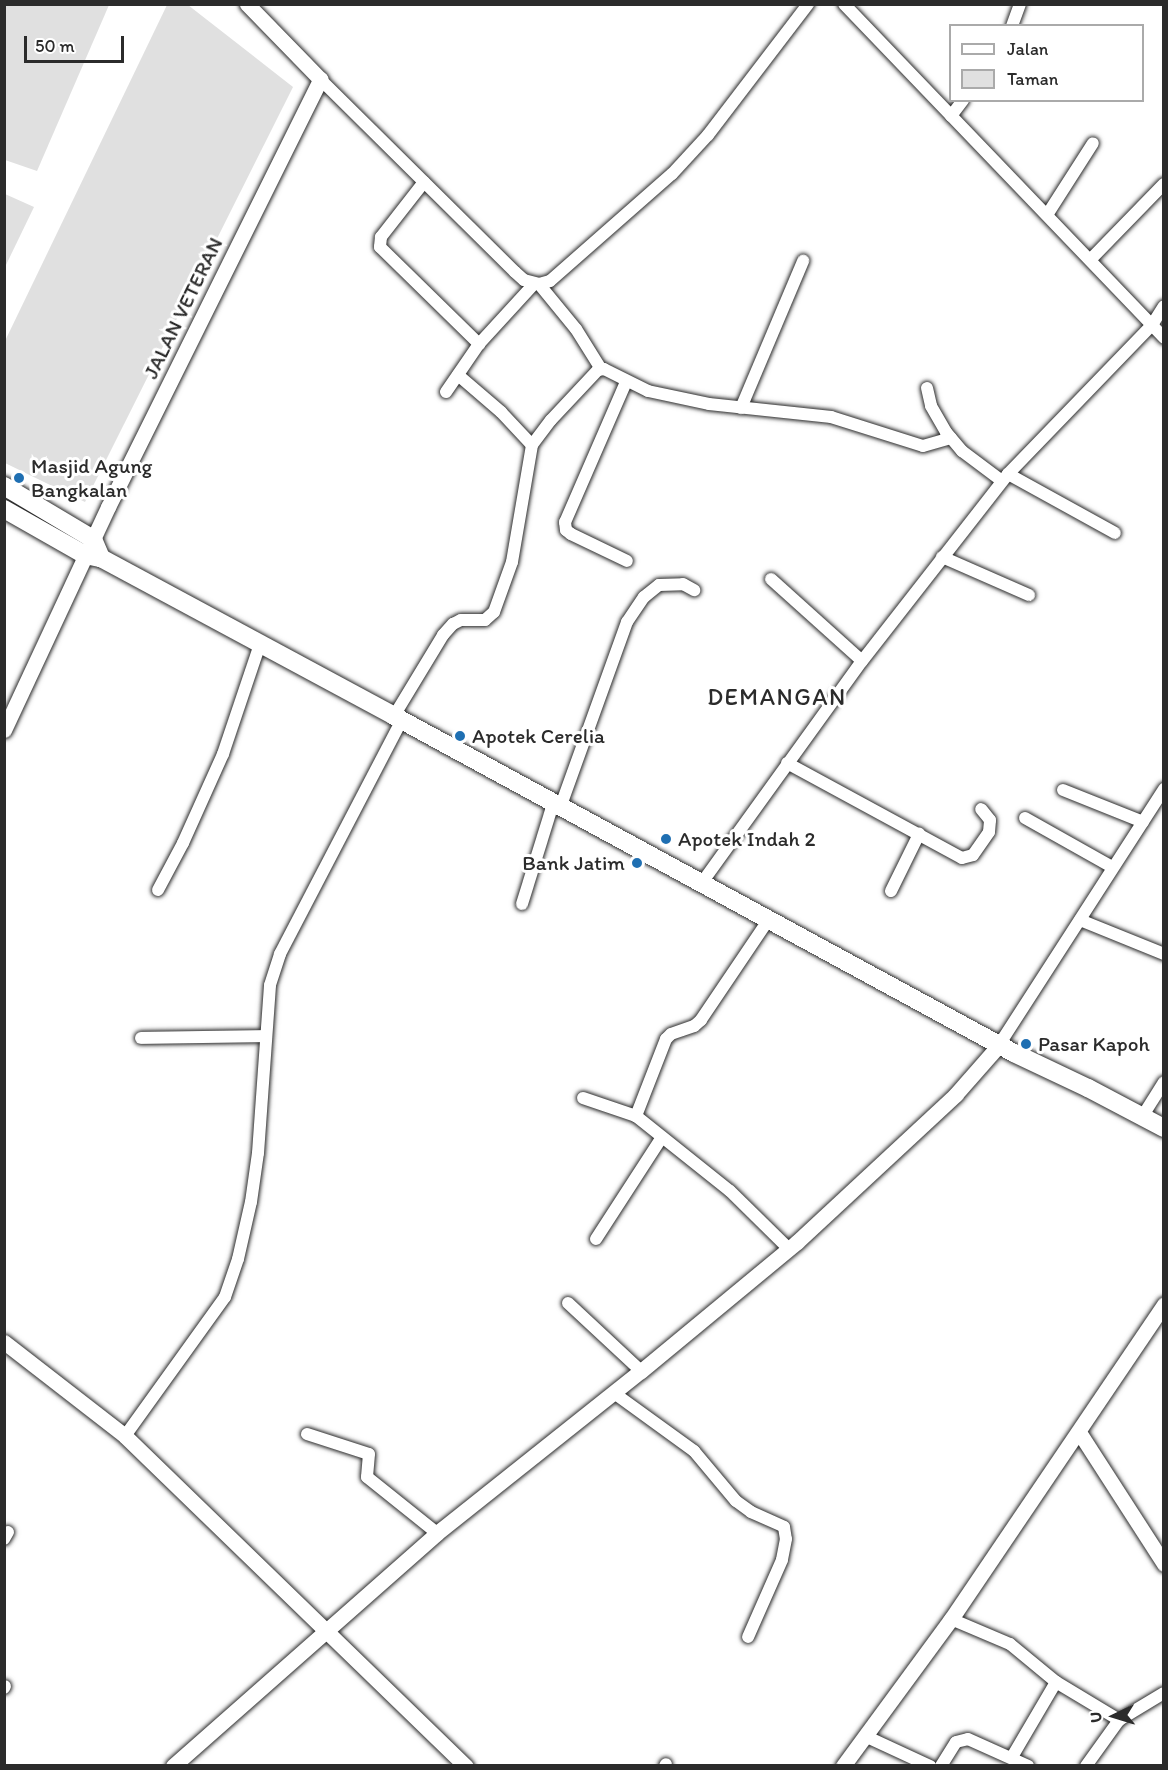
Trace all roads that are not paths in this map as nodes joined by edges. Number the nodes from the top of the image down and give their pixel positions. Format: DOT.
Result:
graph roads {
  1 [pos="247,4"];
  2 [pos="808,4"];
  3 [pos="844,4"];
  4 [pos="1020,4"];
  5 [pos="1013,24"];
  6 [pos="320,79"];
  7 [pos="962,102"];
  8 [pos="951,116"];
  9 [pos="1094,143"];
  10 [pos="424,182"];
  11 [pos="1164,184"];
  12 [pos="1047,215"];
  13 [pos="1090,260"];
  14 [pos="803,261"];
  15 [pos="537,284"];
  16 [pos="1164,306"];
  17 [pos="1152,325"];
  18 [pos="1164,338"];
  19 [pos="479,344"];
  20 [pos="601,369"];
  21 [pos="458,375"];
  22 [pos="626,382"];
  23 [pos="927,388"];
  24 [pos="446,392"];
  25 [pos="741,408"];
  26 [pos="951,438"];
  27 [pos="532,445"];
  28 [pos="1005,478"];
  29 [pos="4,486"];
  30 [pos="4,509"];
  31 [pos="1115,532"];
  32 [pos="93,551"];
  33 [pos="942,557"];
  34 [pos="627,561"];
  35 [pos="771,579"];
  36 [pos="694,590"];
  37 [pos="1029,595"];
  38 [pos="260,644"];
  39 [pos="862,661"];
  40 [pos="398,718"];
  41 [pos="4,730"];
  42 [pos="787,763"];
  43 [pos="1164,789"];
  44 [pos="1063,790"];
  45 [pos="557,806"];
  46 [pos="981,809"];
  47 [pos="1025,818"];
  48 [pos="1143,822"];
  49 [pos="919,834"];
  50 [pos="1112,867"];
  51 [pos="701,884"];
  52 [pos="158,890"];
  53 [pos="891,891"];
  54 [pos="522,904"];
  55 [pos="769,919"];
  56 [pos="1080,920"];
  57 [pos="1164,954"];
  58 [pos="265,1036"];
  59 [pos="141,1038"];
  60 [pos="999,1045"];
  61 [pos="1164,1082"];
  62 [pos="583,1098"];
  63 [pos="636,1116"];
  64 [pos="1142,1117"];
  65 [pos="1164,1128"];
  66 [pos="662,1137"];
  67 [pos="596,1239"];
  68 [pos="789,1249"];
  69 [pos="568,1303"];
  70 [pos="1164,1304"];
  71 [pos="4,1342"];
  72 [pos="641,1371"];
  73 [pos="614,1393"];
  74 [pos="1079,1432"];
  75 [pos="307,1434"];
  76 [pos="125,1436"];
  77 [pos="438,1533"];
  78 [pos="1164,1564"];
  79 [pos="951,1619"];
  80 [pos="326,1633"];
  81 [pos="748,1637"];
  82 [pos="1056,1682"];
  83 [pos="1164,1693"];
  84 [pos="1119,1720"];
  85 [pos="865,1736"];
  86 [pos="1012,1757"];
  87 [pos="173,1766"];
  88 [pos="466,1766"];
  89 [pos="843,1766"];
  90 [pos="930,1766"];
  91 [pos="940,1766"];
  92 [pos="1028,1766"];
  93 [pos="1086,1766"];
  1 -- 6 [label="street"];
  2 -- 15 [label="street"];
  3 -- 8 [label="street"];
  4 -- 5 [label="street"];
  6 -- 10 [label="street"];
  6 -- 32 [label="street, JALAN VETERAN"];
  7 -- 8 [label="street"];
  8 -- 12 [label="street"];
  9 -- 12 [label="street"];
  10 -- 15 [label="street"];
  10 -- 19 [label="street"];
  11 -- 13 [label="street"];
  12 -- 13 [label="street"];
  13 -- 17 [label="street"];
  14 -- 25 [label="street"];
  15 -- 19 [label="street"];
  15 -- 20 [label="street"];
  16 -- 17 [label="street"];
  17 -- 18 [label="street"];
  17 -- 28 [label="street"];
  19 -- 21 [label="street"];
  20 -- 22 [label="street"];
  20 -- 27 [label="street"];
  21 -- 24 [label="street"];
  21 -- 27 [label="street"];
  22 -- 25 [label="street"];
  22 -- 34 [label="street"];
  23 -- 26 [label="street"];
  25 -- 26 [label="street"];
  26 -- 28 [label="street"];
  27 -- 40 [label="street"];
  28 -- 31 [label="street"];
  28 -- 33 [label="street"];
  29 -- 32 [label="main road"];
  30 -- 32 [label="main road"];
  32 -- 38 [label="main road"];
  32 -- 41 [label="street, JALAN VETERAN"];
  33 -- 37 [label="street"];
  33 -- 39 [label="street"];
  35 -- 39 [label="street"];
  36 -- 45 [label="street"];
  38 -- 40 [label="main road"];
  38 -- 52 [label="street"];
  39 -- 42 [label="street"];
  40 -- 45 [label="main road"];
  40 -- 58 [label="street"];
  42 -- 49 [label="street"];
  42 -- 51 [label="street"];
  43 -- 48 [label="street"];
  44 -- 48 [label="street"];
  45 -- 51 [label="main road"];
  45 -- 54 [label="street"];
  46 -- 49 [label="street"];
  47 -- 50 [label="street"];
  48 -- 50 [label="street"];
  49 -- 53 [label="street"];
  50 -- 56 [label="street"];
  51 -- 55 [label="main road"];
  55 -- 60 [label="main road"];
  55 -- 63 [label="street"];
  56 -- 57 [label="street"];
  56 -- 60 [label="street"];
  58 -- 59 [label="street"];
  58 -- 76 [label="street"];
  60 -- 64 [label="main road"];
  60 -- 68 [label="street"];
  61 -- 64 [label="street"];
  62 -- 63 [label="street"];
  63 -- 66 [label="street"];
  64 -- 65 [label="main road"];
  66 -- 67 [label="street"];
  66 -- 68 [label="street"];
  68 -- 72 [label="street"];
  69 -- 72 [label="street"];
  70 -- 74 [label="street"];
  71 -- 76 [label="street"];
  72 -- 73 [label="street"];
  73 -- 77 [label="street"];
  73 -- 81 [label="street"];
  74 -- 78 [label="street"];
  74 -- 79 [label="street"];
  75 -- 77 [label="street"];
  76 -- 80 [label="street"];
  77 -- 80 [label="street"];
  79 -- 82 [label="street"];
  79 -- 85 [label="street"];
  80 -- 87 [label="street"];
  80 -- 88 [label="street"];
  82 -- 84 [label="street"];
  82 -- 86 [label="street"];
  83 -- 84 [label="street"];
  84 -- 93 [label="street"];
  85 -- 89 [label="street"];
  85 -- 90 [label="street"];
  86 -- 91 [label="street"];
  86 -- 92 [label="street"];
}
